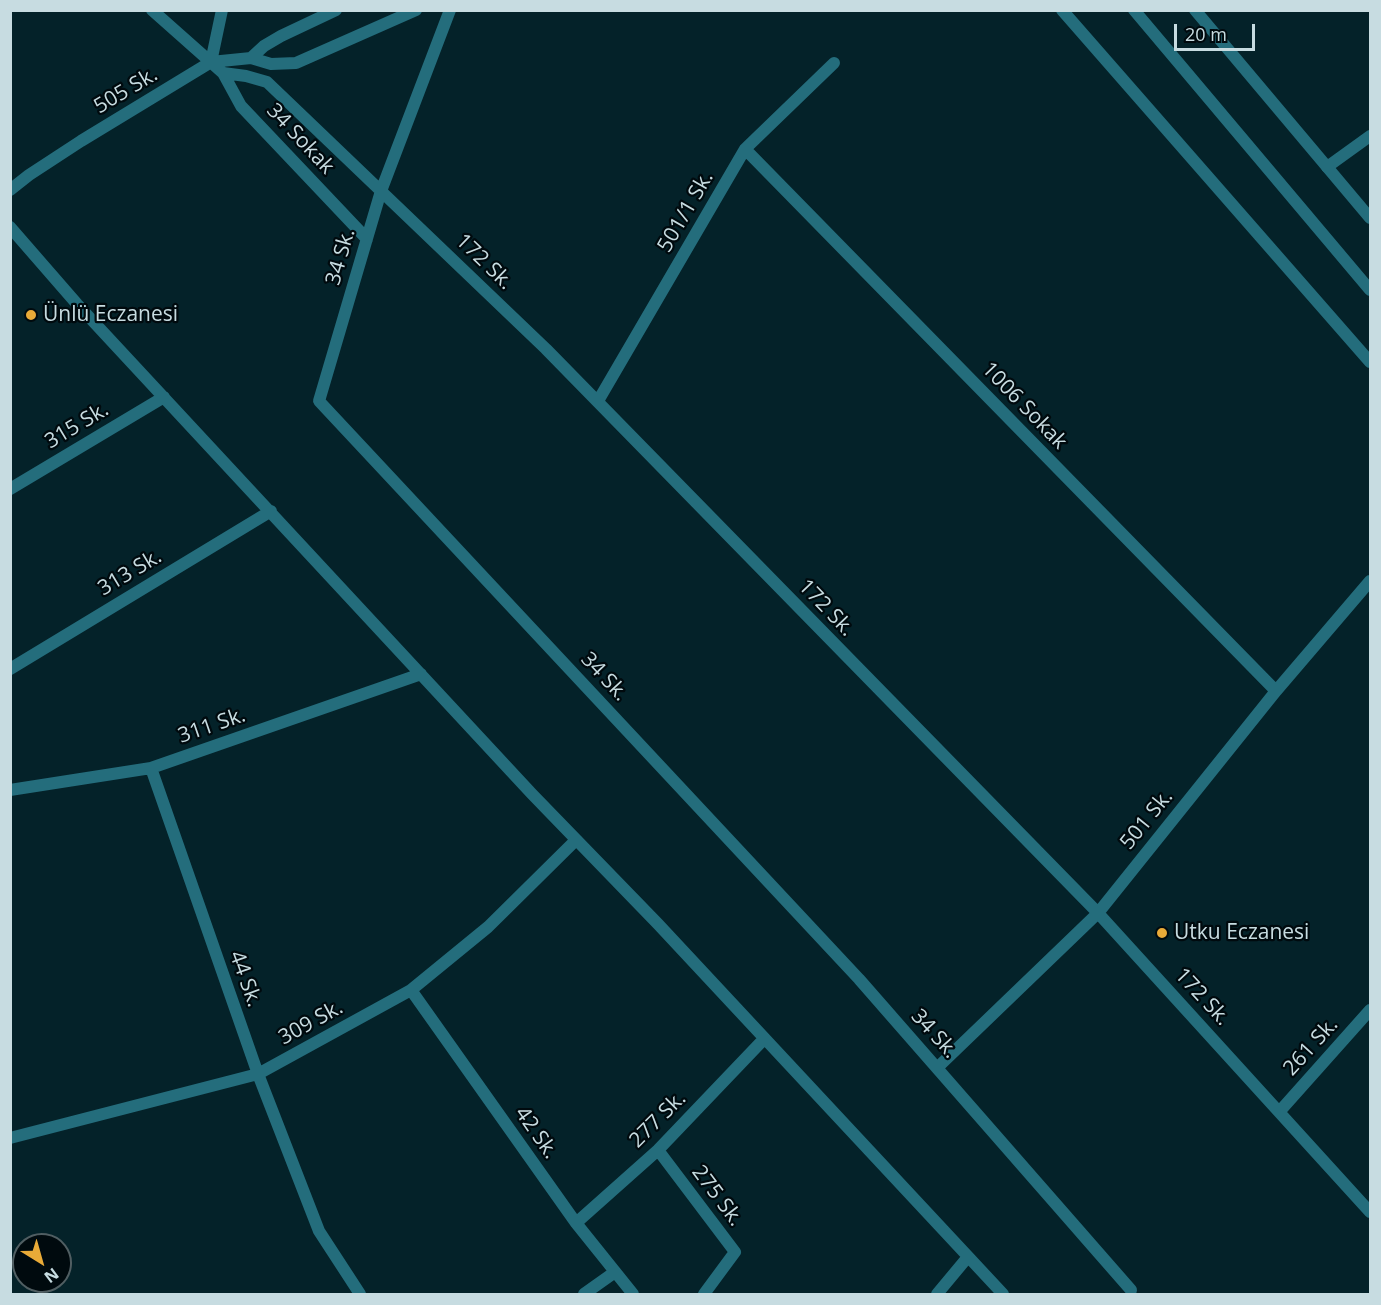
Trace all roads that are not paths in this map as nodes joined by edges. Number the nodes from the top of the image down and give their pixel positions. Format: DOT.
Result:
graph roads {
  1 [pos="152,10"];
  2 [pos="222,10"];
  3 [pos="336,10"];
  4 [pos="417,10"];
  5 [pos="450,10"];
  6 [pos="1062,10"];
  7 [pos="1134,10"];
  8 [pos="1195,10"];
  9 [pos="250,58"];
  10 [pos="211,62"];
  11 [pos="834,63"];
  12 [pos="223,73"];
  13 [pos="1371,136"];
  14 [pos="745,149"];
  15 [pos="1327,167"];
  16 [pos="10,190"];
  17 [pos="381,192"];
  18 [pos="1371,218"];
  19 [pos="10,227"];
  20 [pos="367,239"];
  21 [pos="1371,290"];
  22 [pos="1371,362"];
  23 [pos="164,397"];
  24 [pos="598,401"];
  25 [pos="10,489"];
  26 [pos="271,511"];
  27 [pos="1371,581"];
  28 [pos="10,669"];
  29 [pos="421,674"];
  30 [pos="1276,691"];
  31 [pos="151,768"];
  32 [pos="10,790"];
  33 [pos="576,840"];
  34 [pos="1098,913"];
  35 [pos="411,990"];
  36 [pos="1371,1010"];
  37 [pos="764,1039"];
  38 [pos="938,1067"];
  39 [pos="258,1074"];
  40 [pos="1280,1111"];
  41 [pos="10,1138"];
  42 [pos="658,1150"];
  43 [pos="1371,1212"];
  44 [pos="576,1223"];
  45 [pos="968,1258"];
  46 [pos="615,1272"];
  47 [pos="1131,1290"];
  48 [pos="360,1294"];
  49 [pos="584,1294"];
  50 [pos="633,1294"];
  51 [pos="704,1294"];
  52 [pos="937,1294"];
  53 [pos="1003,1294"];
  1 -- 10 [label="street"];
  2 -- 10 [label="street"];
  3 -- 9 [label="street, 505 Sk."];
  4 -- 9 [label="street, 505 Sk."];
  5 -- 17 [label="street, 34 Sk."];
  6 -- 22 [label="street"];
  7 -- 21 [label="street"];
  8 -- 15 [label="street"];
  9 -- 10 [label="street, 505 Sk."];
  10 -- 12 [label="street, 34 Sokak"];
  10 -- 16 [label="street, 505 Sk."];
  11 -- 14 [label="street, 501/1 Sk."];
  12 -- 17 [label="street, 172 Sk."];
  12 -- 20 [label="street, 34 Sokak"];
  13 -- 15 [label="street"];
  14 -- 24 [label="street, 501/1 Sk."];
  14 -- 30 [label="street, 1006 Sokak"];
  15 -- 18 [label="street"];
  17 -- 20 [label="street, 34 Sk."];
  17 -- 24 [label="street, 172 Sk."];
  19 -- 23 [label="street"];
  20 -- 38 [label="street, 34 Sk."];
  23 -- 25 [label="street, 315 Sk."];
  23 -- 26 [label="street"];
  24 -- 34 [label="street, 172 Sk."];
  26 -- 28 [label="street, 313 Sk."];
  26 -- 29 [label="street"];
  27 -- 30 [label="street, 501 Sk."];
  29 -- 31 [label="street, 311 Sk."];
  29 -- 33 [label="street"];
  30 -- 34 [label="street, 501 Sk."];
  31 -- 32 [label="street, 311 Sk."];
  31 -- 39 [label="street, 44 Sk."];
  33 -- 35 [label="street, 309 Sk."];
  33 -- 37 [label="street"];
  34 -- 38 [label="street, 501 Sk."];
  34 -- 40 [label="street, 172 Sk."];
  35 -- 39 [label="street, 309 Sk."];
  35 -- 44 [label="street, 42 Sk."];
  36 -- 40 [label="street, 261 Sk."];
  37 -- 42 [label="street, 277 Sk."];
  37 -- 45 [label="street"];
  38 -- 47 [label="street, 34 Sk."];
  39 -- 41 [label="street, 309 Sk."];
  39 -- 48 [label="street, 44 Sk."];
  40 -- 43 [label="street, 172 Sk."];
  42 -- 44 [label="street, 277 Sk."];
  42 -- 51 [label="street, 275 Sk."];
  44 -- 46 [label="street, 42 Sk."];
  45 -- 52 [label="street"];
  45 -- 53 [label="street"];
  46 -- 49 [label="street"];
  46 -- 50 [label="street, 42 Sk."];
}
